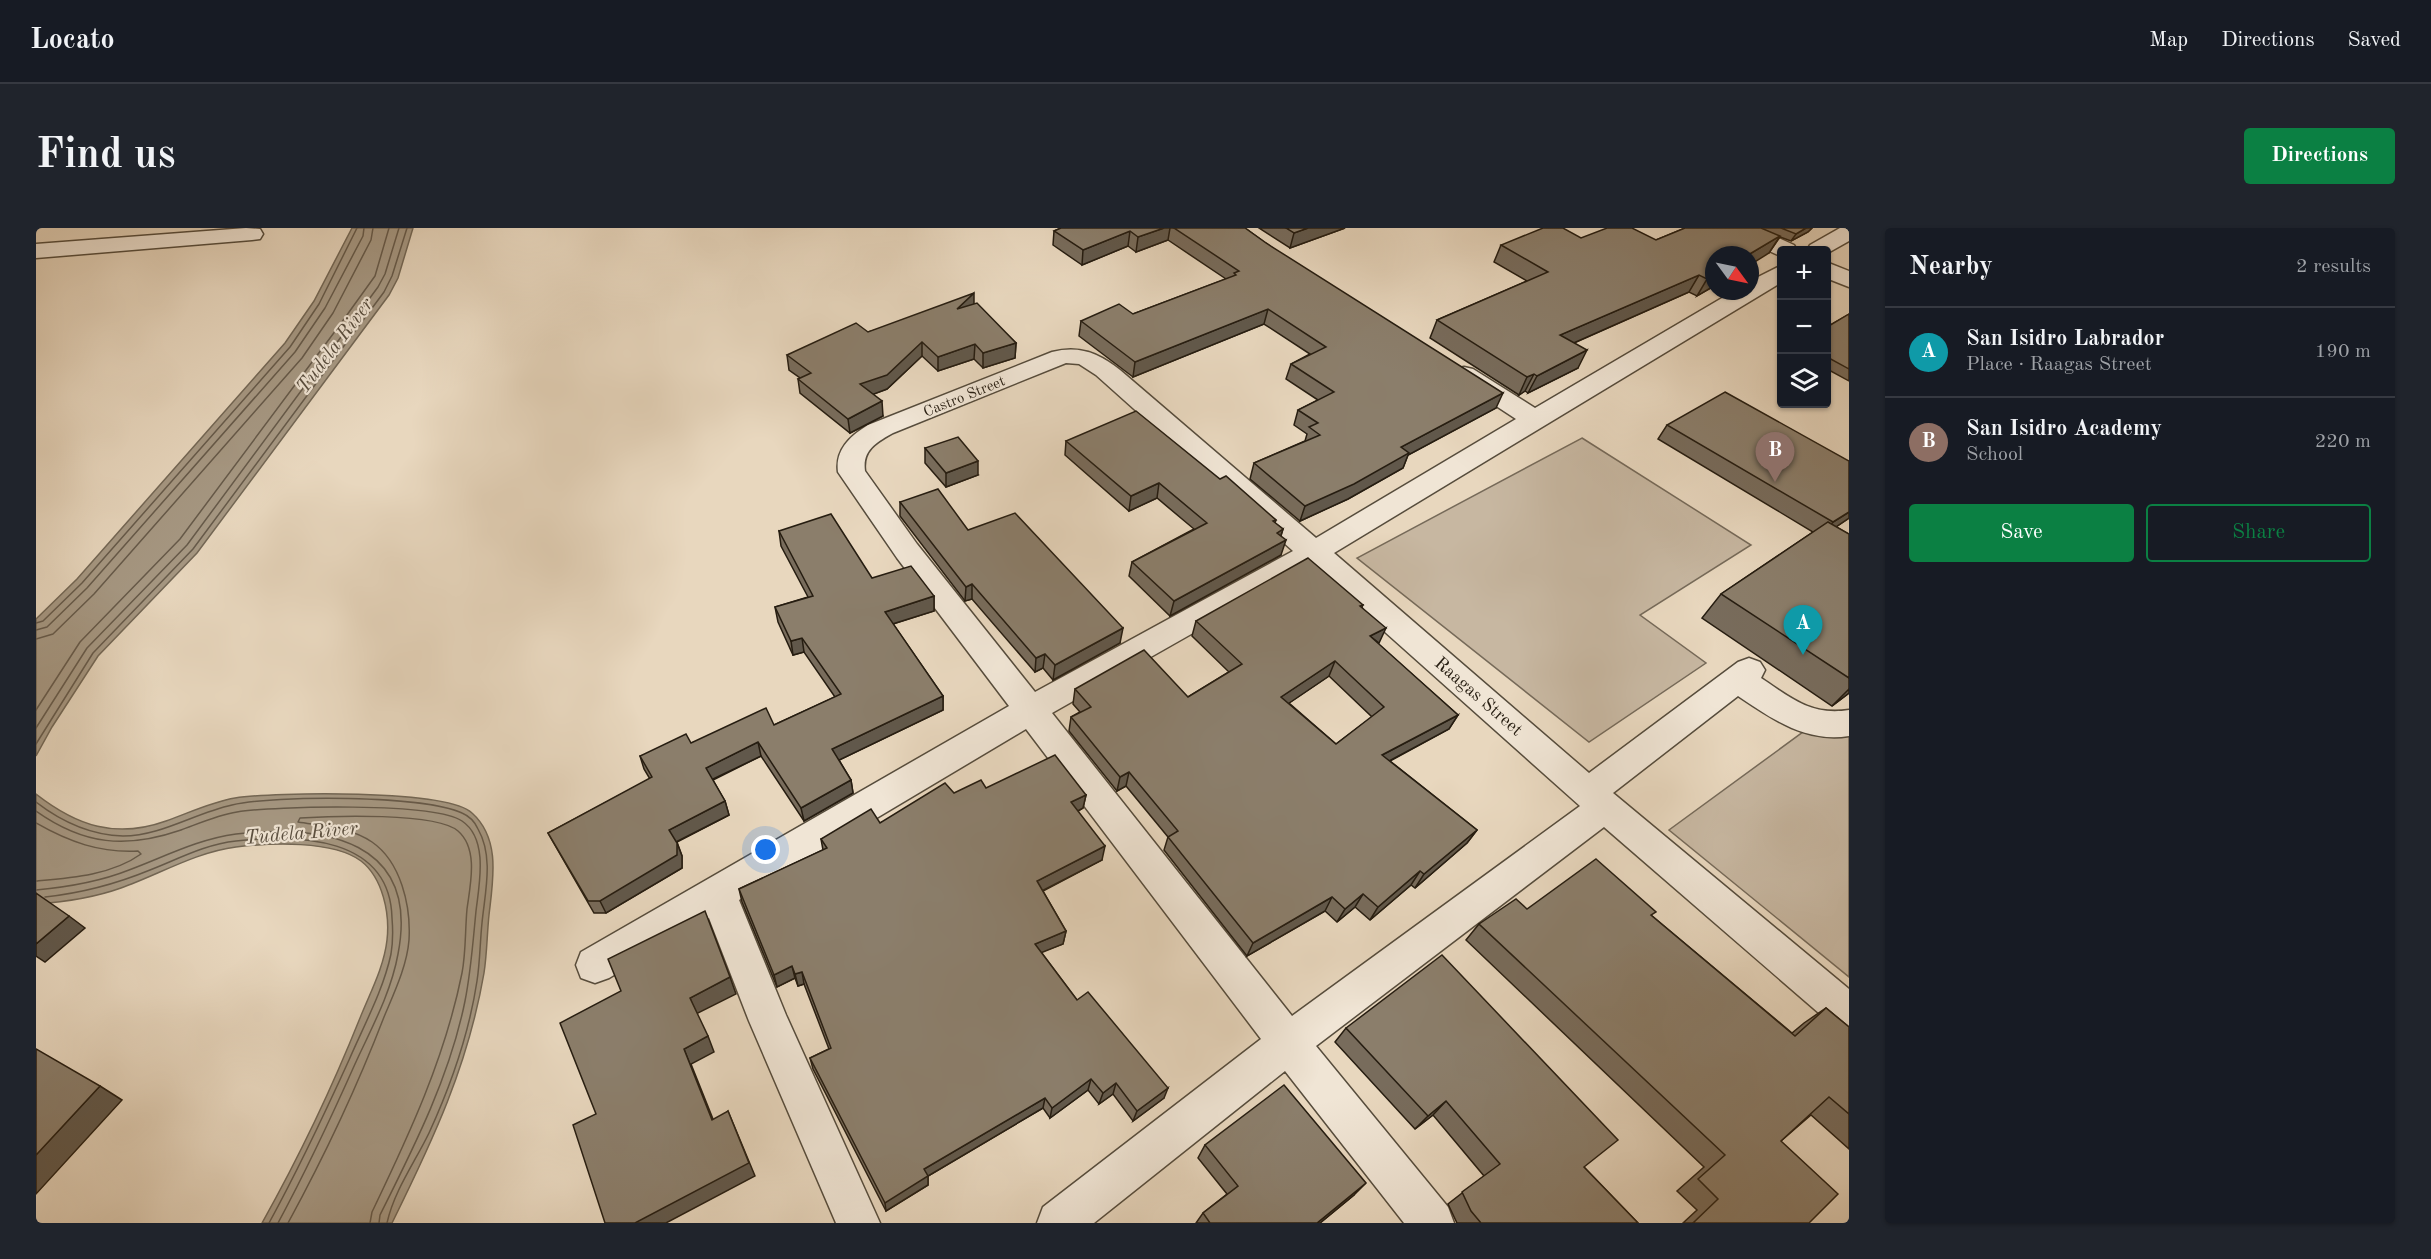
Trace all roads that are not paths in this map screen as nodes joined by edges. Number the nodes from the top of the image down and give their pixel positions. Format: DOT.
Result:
graph roads {
  1 [pos="1738,228"];
  2 [pos="1849,232"];
  3 [pos="252,234"];
  4 [pos="1777,246"];
  5 [pos="1825,246"];
  6 [pos="36,250"];
  7 [pos="1831,271"];
  8 [pos="1777,275"];
  9 [pos="1849,279"];
  10 [pos="1447,362"];
  11 [pos="1111,375"];
  12 [pos="1536,420"];
  13 [pos="1314,552"];
  14 [pos="1030,710"];
  15 [pos="1849,723"];
  16 [pos="1597,800"];
  17 [pos="718,894"];
  18 [pos="595,965"];
  19 [pos="1849,1014"];
  20 [pos="1288,1043"];
  21 [pos="858,1223"];
  22 [pos="1059,1223"];
  23 [pos="1432,1223"];
  1 -- 4 [label="street"];
  2 -- 5 [label="street"];
  3 -- 6 [label="street"];
  7 -- 9 [label="street"];
  8 -- 12 [label="street"];
  10 -- 12 [label="street"];
  11 -- 13 [label="street, Raagas Street"];
  11 -- 14 [label="street, Castro Street"];
  12 -- 13 [label="street"];
  13 -- 14 [label="street"];
  13 -- 16 [label="street, Raagas Street"];
  14 -- 17 [label="street"];
  14 -- 20 [label="street"];
  15 -- 16 [label="street"];
  16 -- 19 [label="street, Raagas Street"];
  16 -- 20 [label="street"];
  17 -- 18 [label="street"];
  17 -- 21 [label="street"];
  20 -- 22 [label="street"];
  20 -- 23 [label="street"];
}
